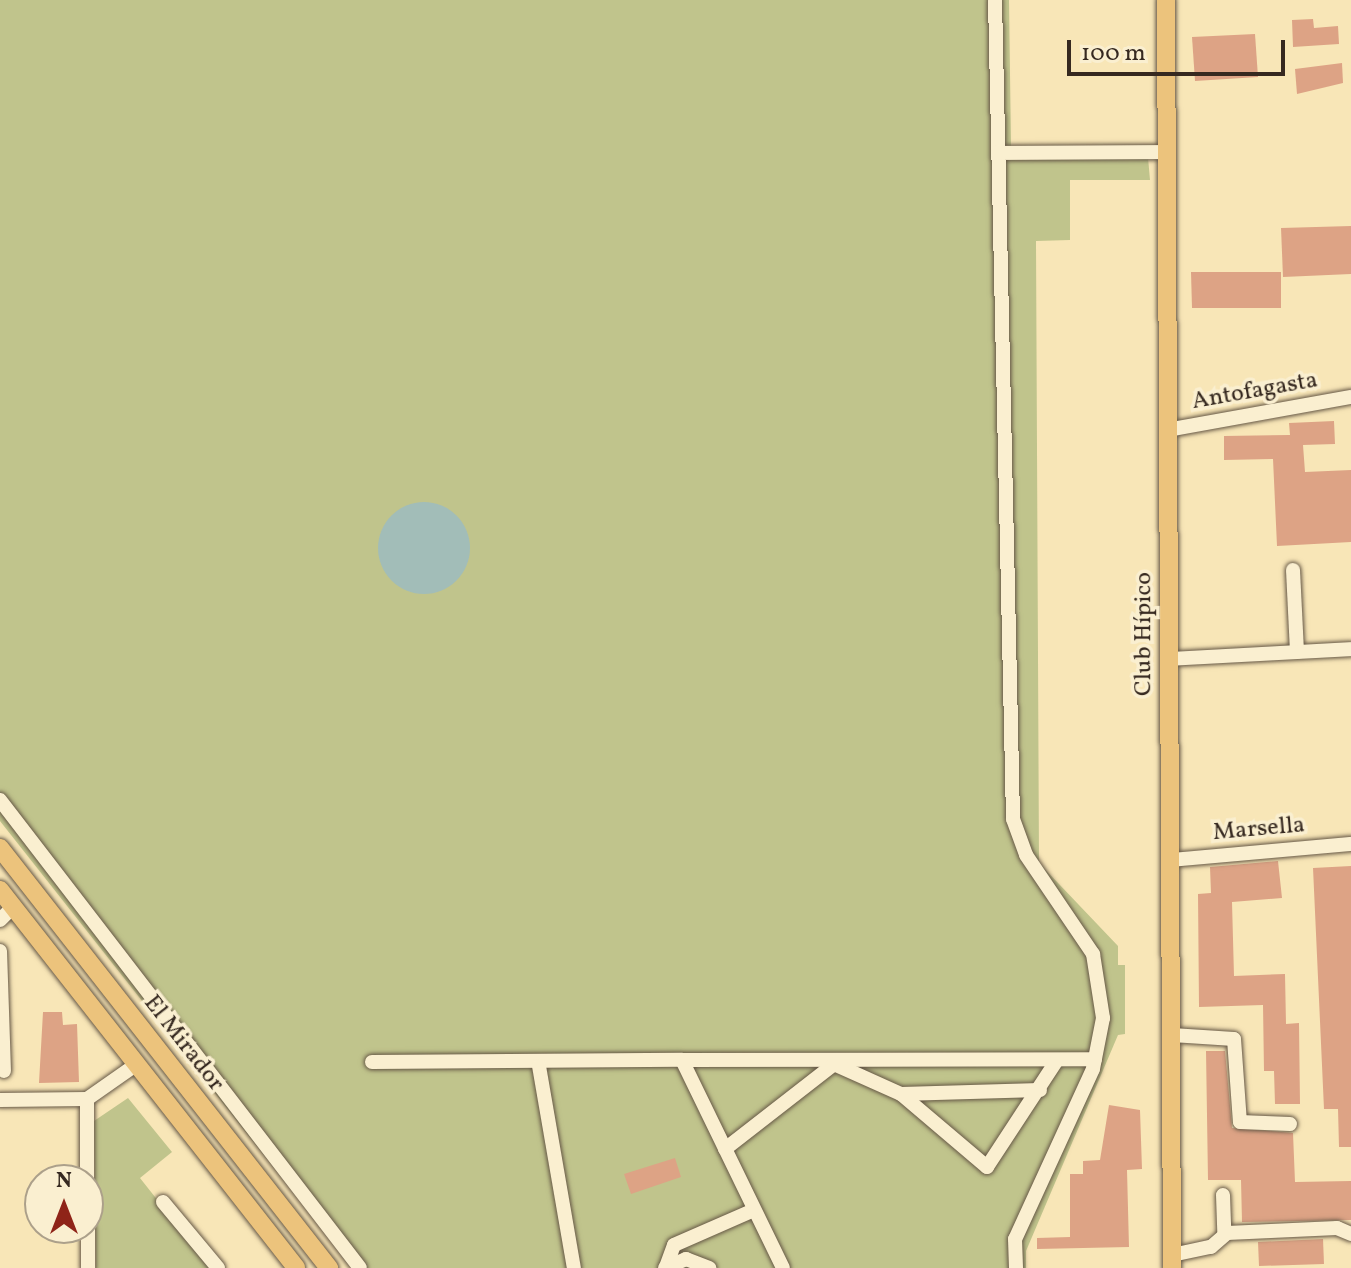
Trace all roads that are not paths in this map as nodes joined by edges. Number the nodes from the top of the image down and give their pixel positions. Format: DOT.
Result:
graph roads {
  1 [pos="995,0"];
  2 [pos="1166,0"];
  3 [pos="1166,152"];
  4 [pos="998,153"];
  5 [pos="1351,397"];
  6 [pos="1167,430"];
  7 [pos="1293,570"];
  8 [pos="1351,649"];
  9 [pos="1297,652"];
  10 [pos="1169,659"];
  11 [pos="0,800"];
  12 [pos="1351,844"];
  13 [pos="0,848"];
  14 [pos="1171,860"];
  15 [pos="0,890"];
  16 [pos="7,914"];
  17 [pos="0,951"];
  18 [pos="1172,1035"];
  19 [pos="1095,1059"];
  20 [pos="682,1060"];
  21 [pos="1057,1060"];
  22 [pos="372,1062"];
  23 [pos="137,1064"];
  24 [pos="834,1064"];
  25 [pos="539,1066"];
  26 [pos="4,1071"];
  27 [pos="1040,1090"];
  28 [pos="189,1091"];
  29 [pos="901,1094"];
  30 [pos="87,1099"];
  31 [pos="0,1100"];
  32 [pos="169,1105"];
  33 [pos="1290,1124"];
  34 [pos="725,1149"];
  35 [pos="87,1164"];
  36 [pos="1223,1195"];
  37 [pos="163,1202"];
  38 [pos="754,1210"];
  39 [pos="1224,1233"];
  40 [pos="1351,1234"];
  41 [pos="88,1244"];
  42 [pos="1172,1262"];
  43 [pos="665,1267"];
  44 [pos="88,1268"];
  45 [pos="218,1268"];
  46 [pos="296,1268"];
  47 [pos="329,1268"];
  48 [pos="360,1268"];
  49 [pos="574,1268"];
  50 [pos="709,1268"];
  51 [pos="783,1268"];
  52 [pos="1016,1268"];
  1 -- 4 [label="street"];
  2 -- 3 [label="main road, Club Hípico"];
  3 -- 4 [label="street"];
  3 -- 6 [label="main road, Club Hípico"];
  4 -- 19 [label="street"];
  5 -- 6 [label="street, Antofagasta"];
  6 -- 10 [label="main road, Club Hípico"];
  7 -- 9 [label="street"];
  8 -- 9 [label="street"];
  9 -- 10 [label="street"];
  10 -- 14 [label="main road, Club Hípico"];
  11 -- 48 [label="street"];
  12 -- 14 [label="street, Marsella"];
  13 -- 28 [label="main road, El Mirador"];
  14 -- 18 [label="main road, Club Hípico"];
  15 -- 16 [label="main road, El Mirador"];
  16 -- 23 [label="main road, El Mirador"];
  17 -- 26 [label="street"];
  18 -- 33 [label="street"];
  18 -- 42 [label="main road, Club Hípico"];
  19 -- 21 [label="street"];
  19 -- 52 [label="street"];
  20 -- 24 [label="street"];
  20 -- 25 [label="street"];
  20 -- 34 [label="street"];
  21 -- 24 [label="street"];
  21 -- 27 [label="street"];
  22 -- 25 [label="street"];
  23 -- 30 [label="street"];
  23 -- 32 [label="main road, El Mirador"];
  24 -- 29 [label="street"];
  24 -- 34 [label="street"];
  25 -- 49 [label="street"];
  27 -- 29 [label="street"];
  27 -- 29 [label="street"];
  28 -- 32 [label="main road"];
  28 -- 47 [label="main road, El Mirador"];
  30 -- 31 [label="street"];
  30 -- 35 [label="street"];
  32 -- 46 [label="main road, El Mirador"];
  34 -- 38 [label="street"];
  36 -- 39 [label="street"];
  37 -- 45 [label="street"];
  38 -- 43 [label="street"];
  38 -- 51 [label="street"];
  39 -- 40 [label="street"];
  39 -- 42 [label="street"];
  41 -- 44 [label="street"];
  43 -- 50 [label="street"];
}
